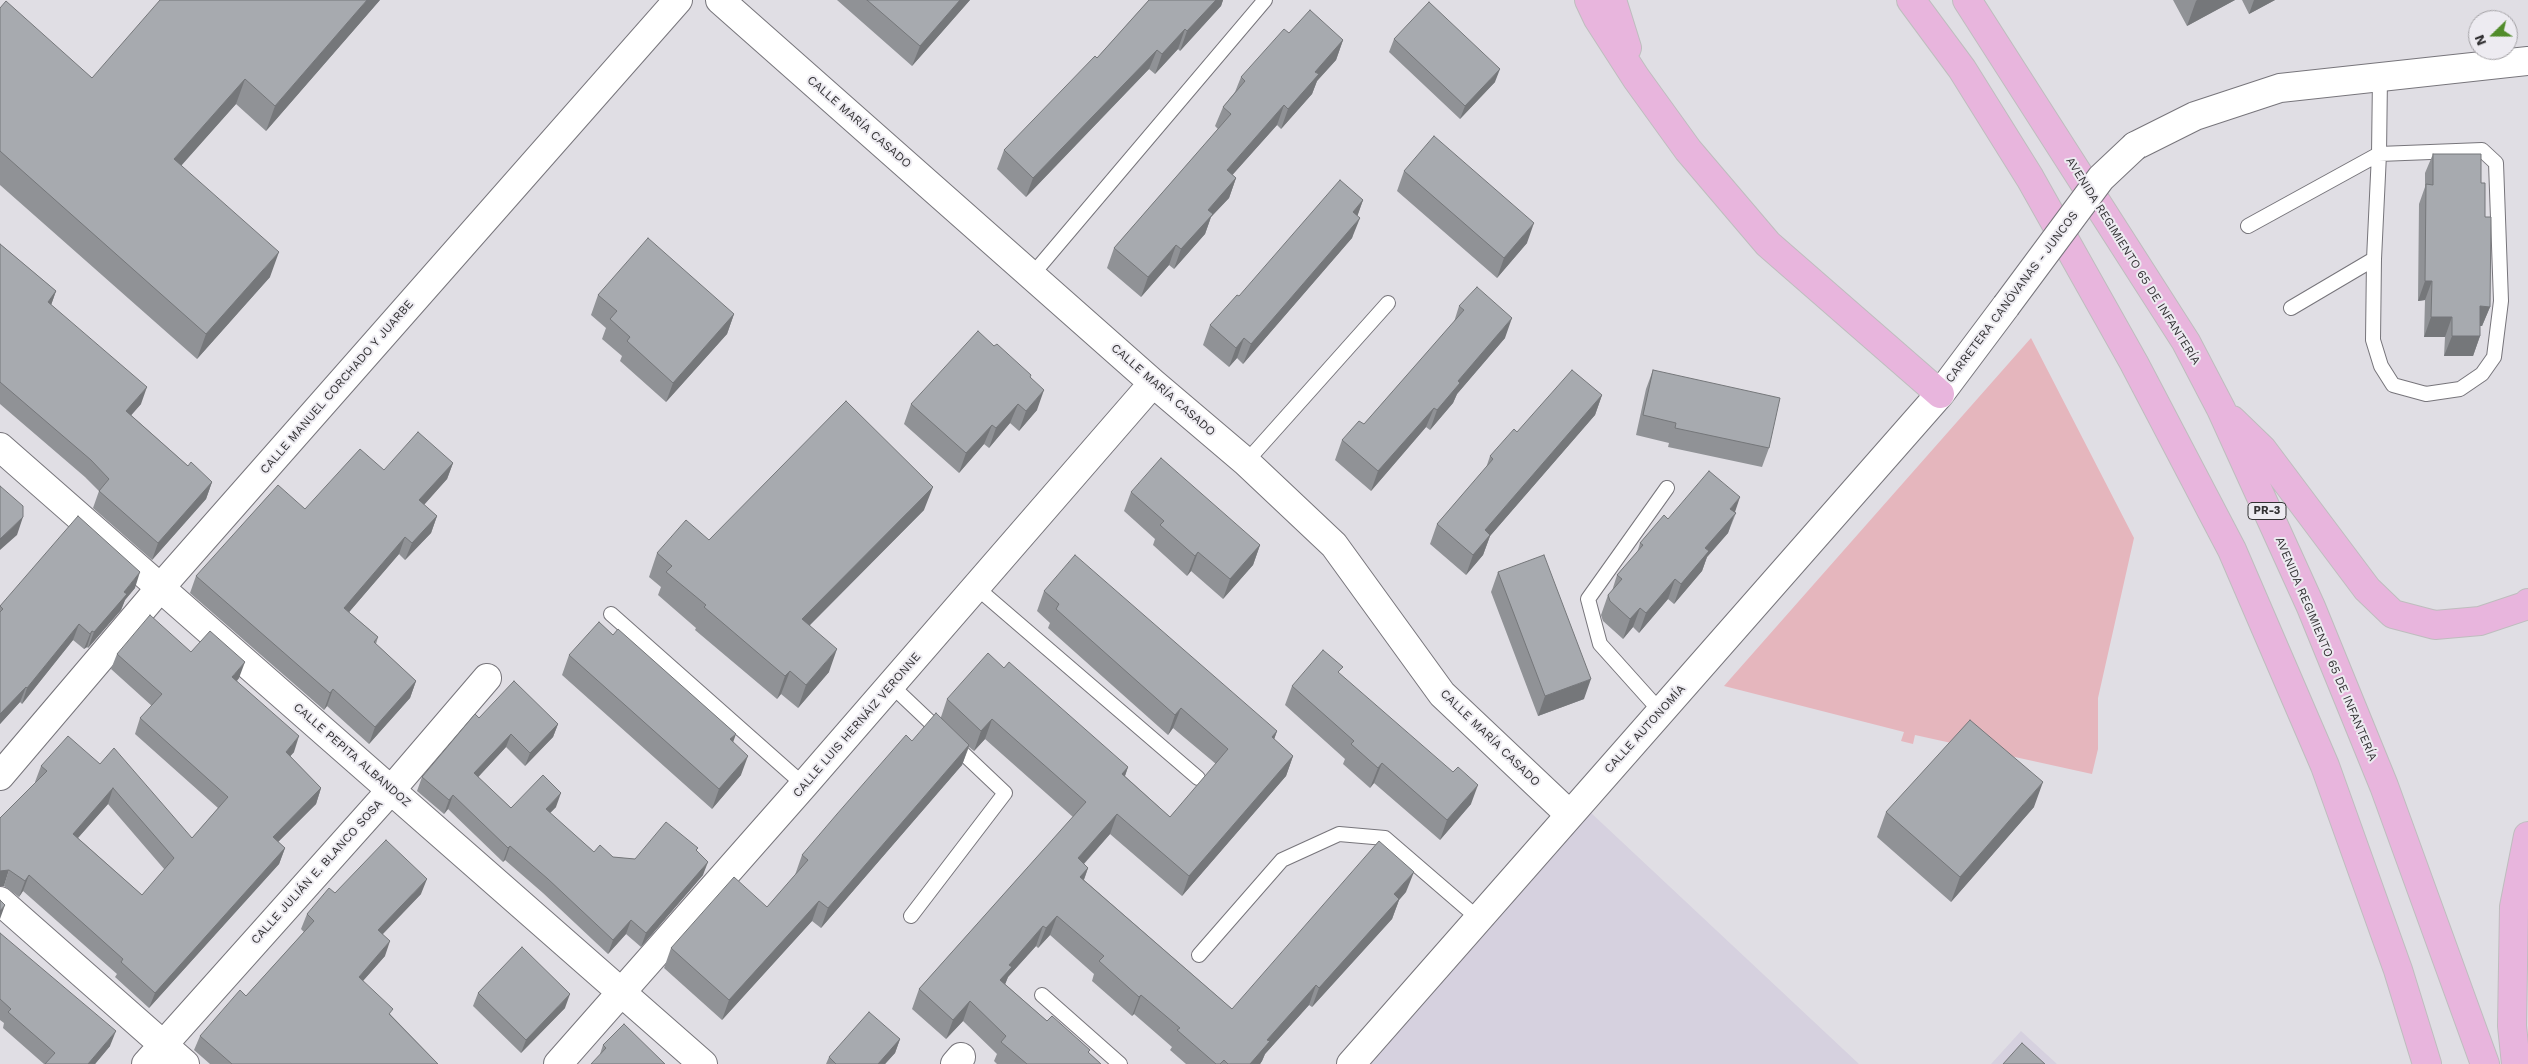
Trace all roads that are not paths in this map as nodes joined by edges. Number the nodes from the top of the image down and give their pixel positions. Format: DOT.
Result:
graph roads {
  1 [pos="678,0"];
  2 [pos="720,0"];
  3 [pos="1265,0"];
  4 [pos="1589,0"];
  5 [pos="1612,0"];
  6 [pos="1911,0"];
  7 [pos="1967,0"];
  8 [pos="2528,61"];
  9 [pos="2380,77"];
  10 [pos="1636,78"];
  11 [pos="2379,154"];
  12 [pos="2248,226"];
  13 [pos="2374,259"];
  14 [pos="1032,275"];
  15 [pos="1388,303"];
  16 [pos="2290,308"];
  17 [pos="1153,383"];
  18 [pos="1940,394"];
  19 [pos="2221,409"];
  20 [pos="0,447"];
  21 [pos="1246,462"];
  22 [pos="1667,488"];
  23 [pos="160,588"];
  24 [pos="977,588"];
  25 [pos="2528,603"];
  26 [pos="611,614"];
  27 [pos="487,678"];
  28 [pos="891,684"];
  29 [pos="1661,712"];
  30 [pos="0,776"];
  31 [pos="1198,778"];
  32 [pos="804,785"];
  33 [pos="391,790"];
  34 [pos="1569,814"];
  35 [pos="2528,836"];
  36 [pos="0,901"];
  37 [pos="910,916"];
  38 [pos="1479,919"];
  39 [pos="1200,955"];
  40 [pos="621,992"];
  41 [pos="1042,995"];
  42 [pos="155,1054"];
  43 [pos="185,1064"];
  44 [pos="558,1064"];
  45 [pos="703,1064"];
  46 [pos="1120,1064"];
  47 [pos="1351,1064"];
  48 [pos="2427,1064"];
  49 [pos="2485,1064"];
  50 [pos="2516,1064"];
  1 -- 23 [label="street, CALLE MANUEL CORCHADO Y JUARBE"];
  2 -- 14 [label="street, CALLE MARÍA CASADO"];
  3 -- 14 [label="lane"];
  4 -- 10 [label="main road"];
  5 -- 10 [label="main road"];
  6 -- 48 [label="main road"];
  7 -- 19 [label="main road, AVENIDA REGIMIENTO 65 DE INFANTERÍA / PR-3"];
  8 -- 9 [label="street, CARRETERA CANÓVANAS - JUNCOS"];
  9 -- 11 [label="lane"];
  9 -- 18 [label="street, CARRETERA CANÓVANAS - JUNCOS, bridge"];
  10 -- 18 [label="main road"];
  11 -- 12 [label="lane"];
  11 -- 13 [label="lane"];
  11 -- 13 [label="lane"];
  13 -- 16 [label="lane"];
  14 -- 17 [label="street, CALLE MARÍA CASADO"];
  15 -- 21 [label="lane"];
  17 -- 21 [label="street, CALLE MARÍA CASADO"];
  17 -- 24 [label="street, CALLE LUIS HERNÁIZ VERONNE"];
  18 -- 29 [label="street, CALLE AUTONOMÍA"];
  19 -- 25 [label="main road"];
  19 -- 49 [label="main road, AVENIDA REGIMIENTO 65 DE INFANTERÍA / PR-3"];
  20 -- 23 [label="street, CALLE PEPITA ALBANDOZ"];
  21 -- 34 [label="street, CALLE MARÍA CASADO"];
  22 -- 29 [label="lane"];
  23 -- 30 [label="street, CALLE MANUEL CORCHADO Y JUARBE"];
  23 -- 33 [label="street, CALLE PEPITA ALBANDOZ"];
  24 -- 28 [label="street, CALLE LUIS HERNÁIZ VERONNE"];
  24 -- 31 [label="lane"];
  26 -- 32 [label="lane"];
  27 -- 33 [label="street, CALLE JULIÁN E. BLANCO SOSA"];
  28 -- 32 [label="street, CALLE LUIS HERNÁIZ VERONNE"];
  28 -- 37 [label="lane"];
  29 -- 34 [label="street, CALLE AUTONOMÍA"];
  32 -- 40 [label="street, CALLE LUIS HERNÁIZ VERONNE"];
  33 -- 40 [label="street, CALLE PEPITA ALBANDOZ"];
  33 -- 42 [label="street, CALLE JULIÁN E. BLANCO SOSA"];
  34 -- 38 [label="street, CALLE AUTONOMÍA"];
  35 -- 50 [label="main road"];
  36 -- 42 [label="street"];
  38 -- 39 [label="lane"];
  38 -- 47 [label="street, CALLE AUTONOMÍA"];
  40 -- 44 [label="street, CALLE LUIS HERNÁIZ VERONNE"];
  40 -- 45 [label="street, CALLE PEPITA ALBANDOZ"];
  41 -- 46 [label="lane"];
  42 -- 43 [label="street"];
}
